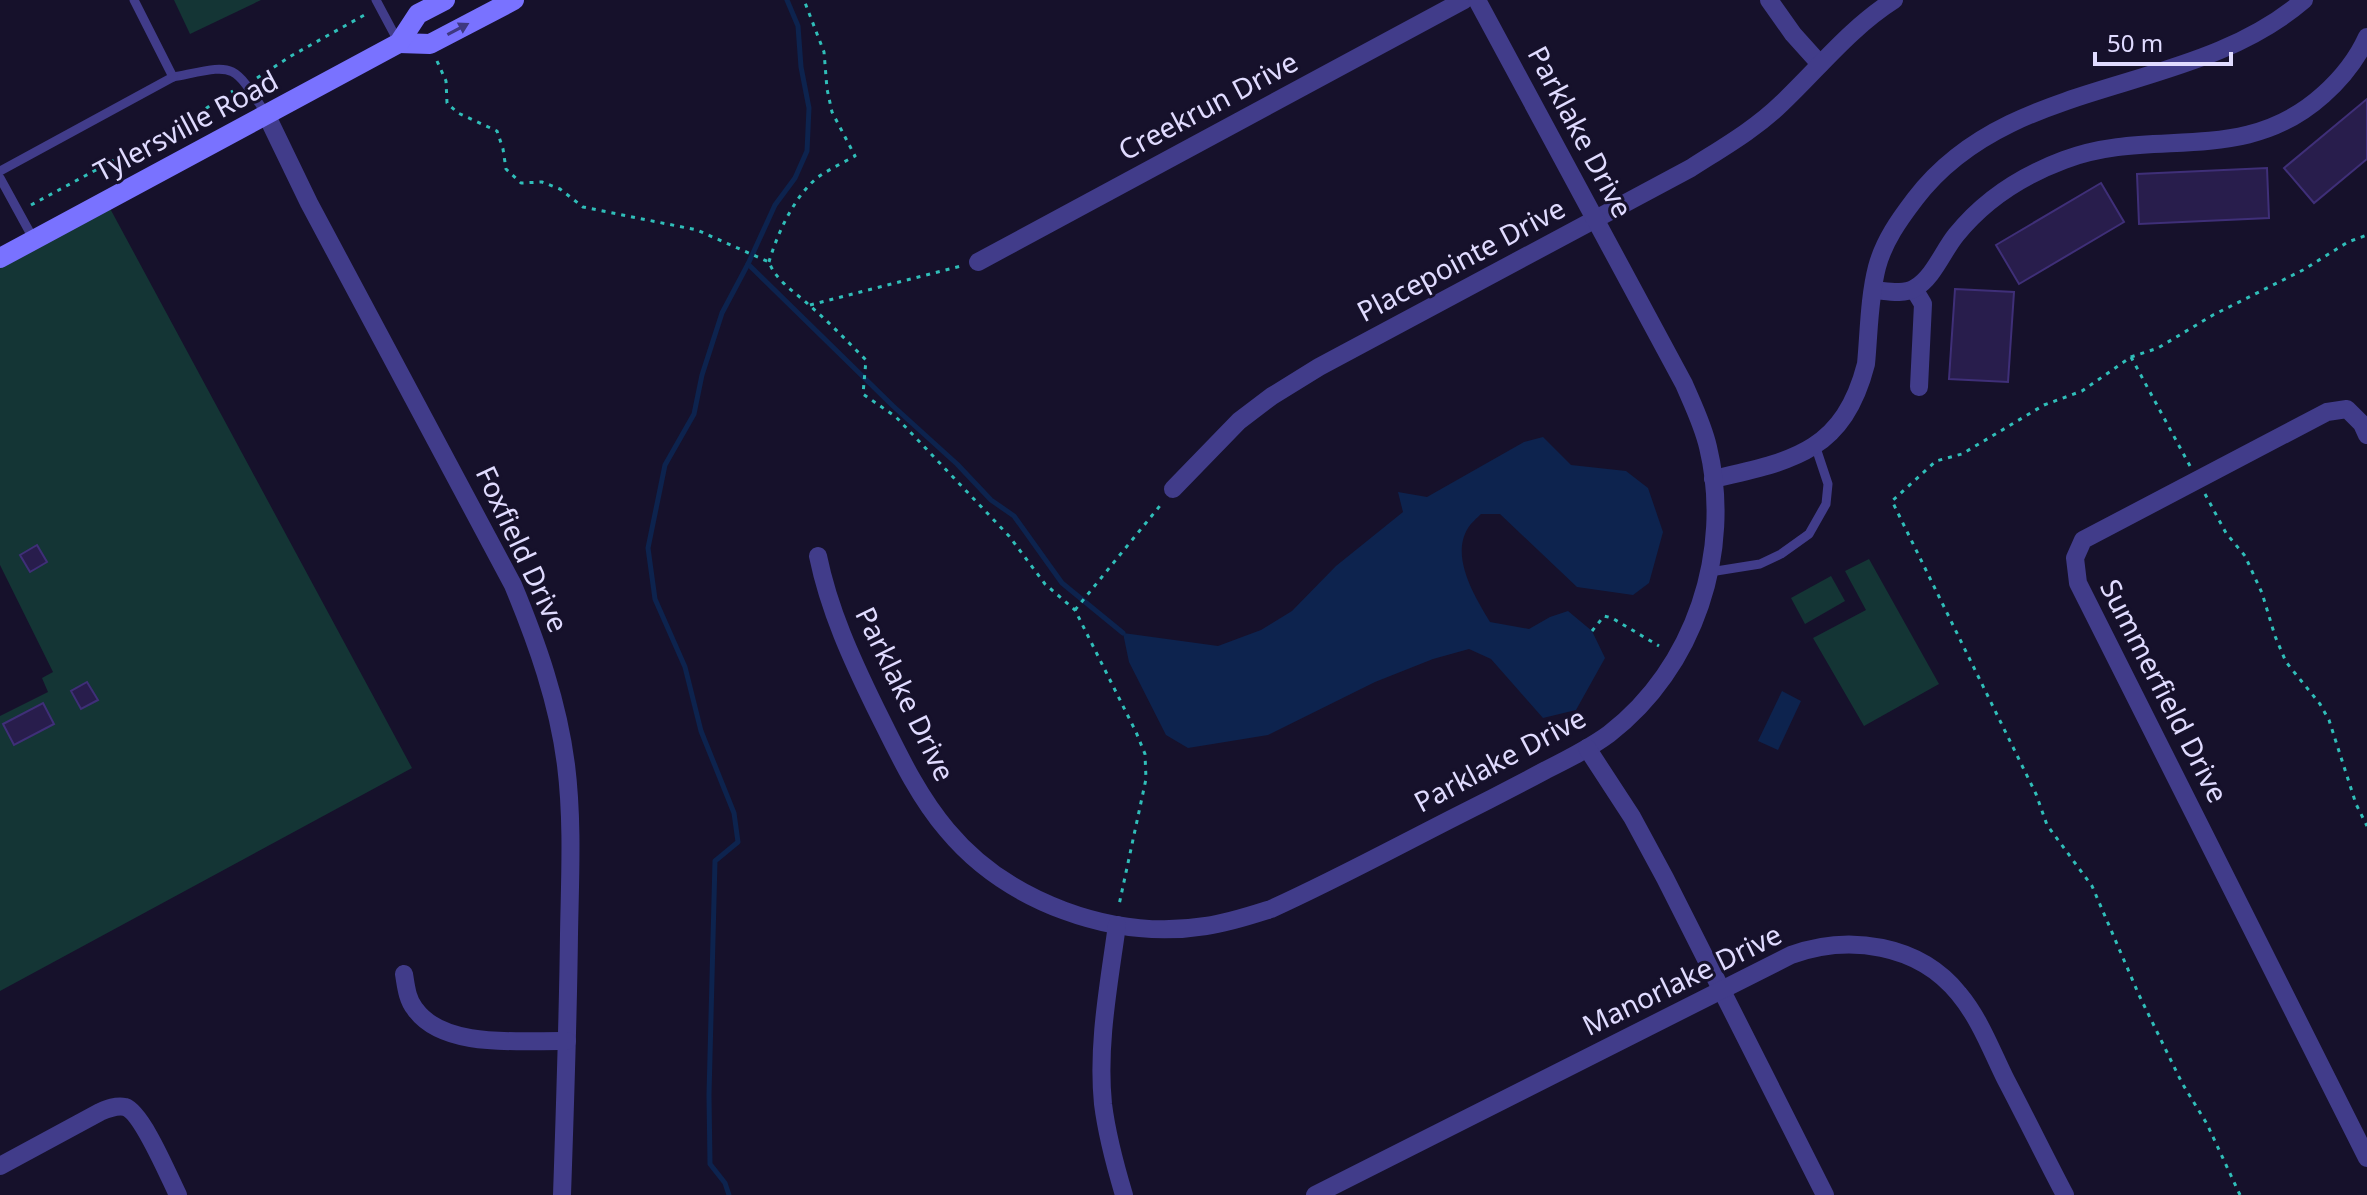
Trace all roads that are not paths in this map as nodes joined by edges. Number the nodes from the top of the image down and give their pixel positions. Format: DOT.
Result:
graph roads {
  1 [pos="134,0"];
  2 [pos="445,0"];
  3 [pos="514,0"];
  4 [pos="1464,0"];
  5 [pos="1477,0"];
  6 [pos="1769,0"];
  7 [pos="1894,0"];
  8 [pos="2304,0"];
  9 [pos="378,4"];
  10 [pos="2367,37"];
  11 [pos="399,43"];
  12 [pos="1820,64"];
  13 [pos="173,77"];
  14 [pos="266,114"];
  15 [pos="0,171"];
  16 [pos="0,178"];
  17 [pos="3,191"];
  18 [pos="1595,220"];
  19 [pos="34,240"];
  20 [pos="0,258"];
  21 [pos="978,262"];
  22 [pos="1914,289"];
  23 [pos="1874,290"];
  24 [pos="1919,387"];
  25 [pos="2367,435"];
  26 [pos="1815,445"];
  27 [pos="1713,479"];
  28 [pos="1173,489"];
  29 [pos="818,556"];
  30 [pos="1710,572"];
  31 [pos="1587,748"];
  32 [pos="1117,925"];
  33 [pos="404,974"];
  34 [pos="1721,991"];
  35 [pos="567,1041"];
  36 [pos="2367,1158"];
  37 [pos="0,1166"];
  38 [pos="178,1195"];
  39 [pos="562,1195"];
  40 [pos="1124,1195"];
  41 [pos="1315,1195"];
  42 [pos="1825,1195"];
  43 [pos="2065,1195"];
  1 -- 13 [label="lane"];
  2 -- 11 [label="main road, Tylersville Road"];
  11 -- 3 [label="main road, Tylersville Road, one-way"];
  4 -- 21 [label="street, Creekrun Drive"];
  5 -- 18 [label="street, Parklake Drive"];
  6 -- 12 [label="street"];
  7 -- 12 [label="street, Placepointe Drive"];
  8 -- 23 [label="street"];
  9 -- 11 [label="lane"];
  10 -- 22 [label="street"];
  11 -- 14 [label="main road, Tylersville Road"];
  12 -- 18 [label="street, Placepointe Drive"];
  13 -- 14 [label="lane"];
  13 -- 15 [label="lane"];
  14 -- 19 [label="main road, Tylersville Road"];
  14 -- 35 [label="street, Foxfield Drive"];
  16 -- 17 [label="lane"];
  17 -- 19 [label="lane"];
  18 -- 27 [label="street, Parklake Drive"];
  18 -- 28 [label="street, Placepointe Drive"];
  19 -- 20 [label="main road, Tylersville Road"];
  22 -- 23 [label="street"];
  22 -- 24 [label="street"];
  23 -- 26 [label="street"];
  25 -- 36 [label="street, Summerfield Drive"];
  26 -- 27 [label="street"];
  26 -- 30 [label="lane"];
  27 -- 30 [label="street, Parklake Drive"];
  29 -- 32 [label="street, Parklake Drive"];
  30 -- 31 [label="street, Parklake Drive"];
  31 -- 32 [label="street, Parklake Drive"];
  31 -- 34 [label="street"];
  32 -- 40 [label="street"];
  33 -- 35 [label="street"];
  34 -- 41 [label="street, Manorlake Drive"];
  34 -- 42 [label="street"];
  34 -- 43 [label="street, Manorlake Drive"];
  35 -- 39 [label="street, Foxfield Drive"];
  37 -- 38 [label="street"];
}
